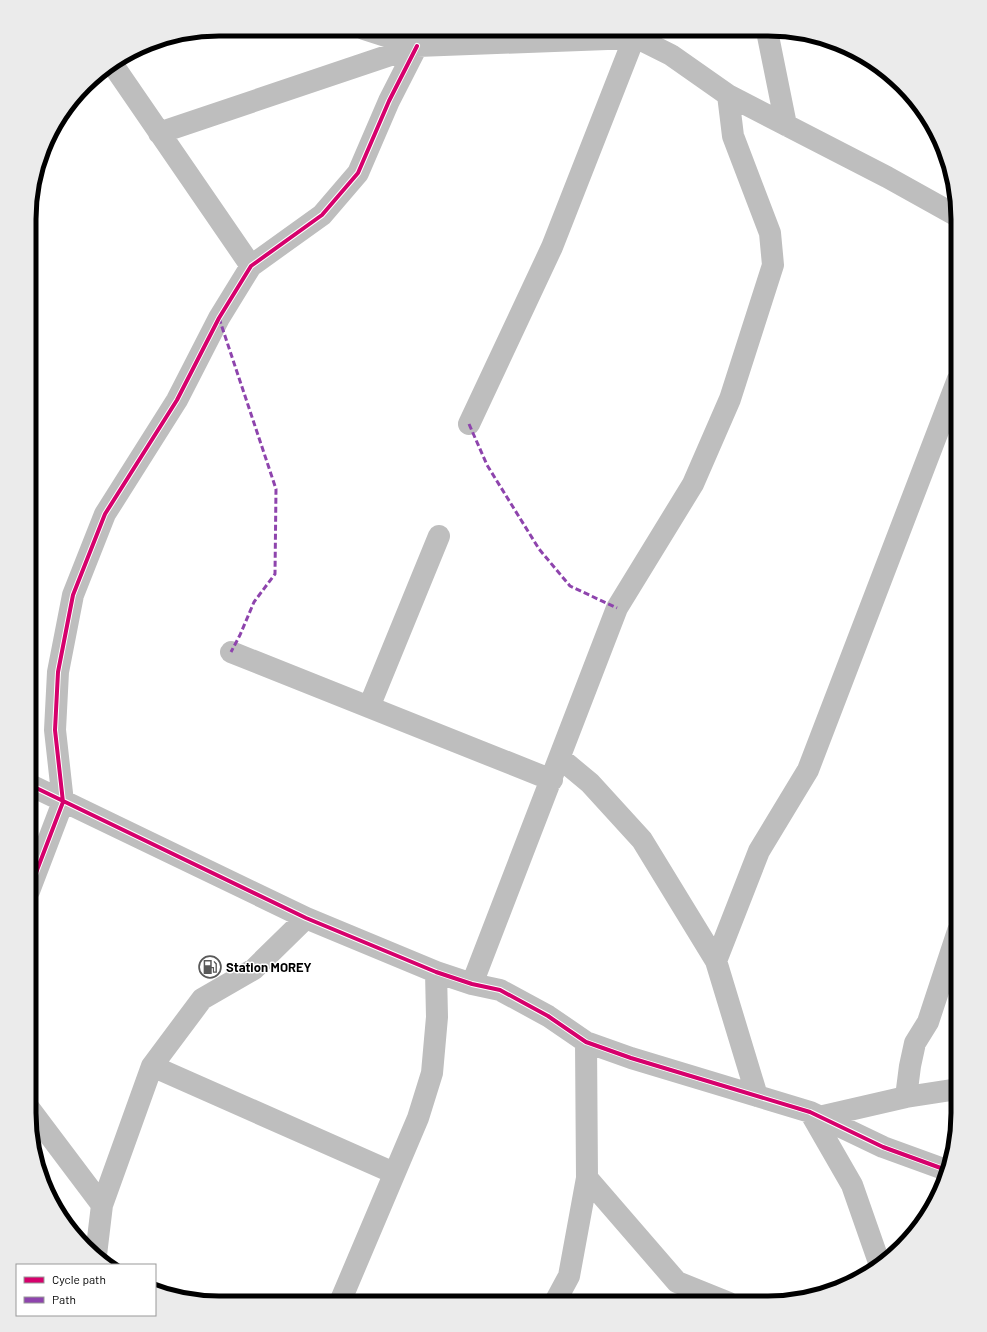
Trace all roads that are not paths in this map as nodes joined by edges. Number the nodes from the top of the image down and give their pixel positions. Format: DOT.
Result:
graph roads {
  1 [pos="386,36"];
  2 [pos="592,36"];
  3 [pos="626,36"];
  4 [pos="631,36"];
  5 [pos="768,36"];
  6 [pos="417,46"];
  7 [pos="115,68"];
  8 [pos="728,95"];
  9 [pos="786,125"];
  10 [pos="159,133"];
  11 [pos="951,213"];
  12 [pos="250,266"];
  13 [pos="951,397"];
  14 [pos="469,424"];
  15 [pos="439,536"];
  16 [pos="232,652"];
  17 [pos="369,707"];
  18 [pos="560,758"];
  19 [pos="552,780"];
  20 [pos="36,788"];
  21 [pos="63,802"];
  22 [pos="36,873"];
  23 [pos="306,918"];
  24 [pos="951,951"];
  25 [pos="716,961"];
  26 [pos="436,972"];
  27 [pos="472,984"];
  28 [pos="586,1042"];
  29 [pos="152,1066"];
  30 [pos="951,1090"];
  31 [pos="757,1096"];
  32 [pos="906,1097"];
  33 [pos="815,1115"];
  34 [pos="36,1117"];
  35 [pos="942,1169"];
  36 [pos="394,1173"];
  37 [pos="587,1178"];
  38 [pos="102,1205"];
  39 [pos="97,1250"];
  40 [pos="878,1259"];
  41 [pos="569,1276"];
  42 [pos="343,1296"];
  43 [pos="558,1296"];
  44 [pos="572,1296"];
  45 [pos="712,1296"];
  1 -- 6 [label="street"];
  2 -- 6 [label="street"];
  3 -- 14 [label="street"];
  4 -- 8 [label="street"];
  5 -- 9 [label="street"];
  6 -- 10 [label="street"];
  6 -- 12 [label="street"];
  7 -- 10 [label="street"];
  8 -- 9 [label="street"];
  8 -- 18 [label="street"];
  9 -- 11 [label="street"];
  10 -- 12 [label="street"];
  12 -- 21 [label="street"];
  13 -- 25 [label="street"];
  15 -- 17 [label="street"];
  16 -- 17 [label="street"];
  17 -- 19 [label="street"];
  18 -- 19 [label="street"];
  18 -- 25 [label="street"];
  19 -- 27 [label="street"];
  20 -- 21 [label="street"];
  21 -- 22 [label="street"];
  21 -- 23 [label="street"];
  23 -- 26 [label="street"];
  23 -- 29 [label="street"];
  24 -- 32 [label="street"];
  25 -- 31 [label="street"];
  26 -- 27 [label="street"];
  26 -- 36 [label="street"];
  27 -- 28 [label="street"];
  28 -- 31 [label="street"];
  28 -- 37 [label="street"];
  29 -- 36 [label="street"];
  29 -- 38 [label="street"];
  30 -- 32 [label="street"];
  31 -- 33 [label="street"];
  32 -- 33 [label="street"];
  33 -- 35 [label="street"];
  33 -- 40 [label="street"];
  34 -- 38 [label="street"];
  36 -- 42 [label="street"];
  37 -- 41 [label="street"];
  37 -- 45 [label="street"];
  38 -- 39 [label="street"];
  41 -- 43 [label="street"];
  41 -- 44 [label="street"];
}
